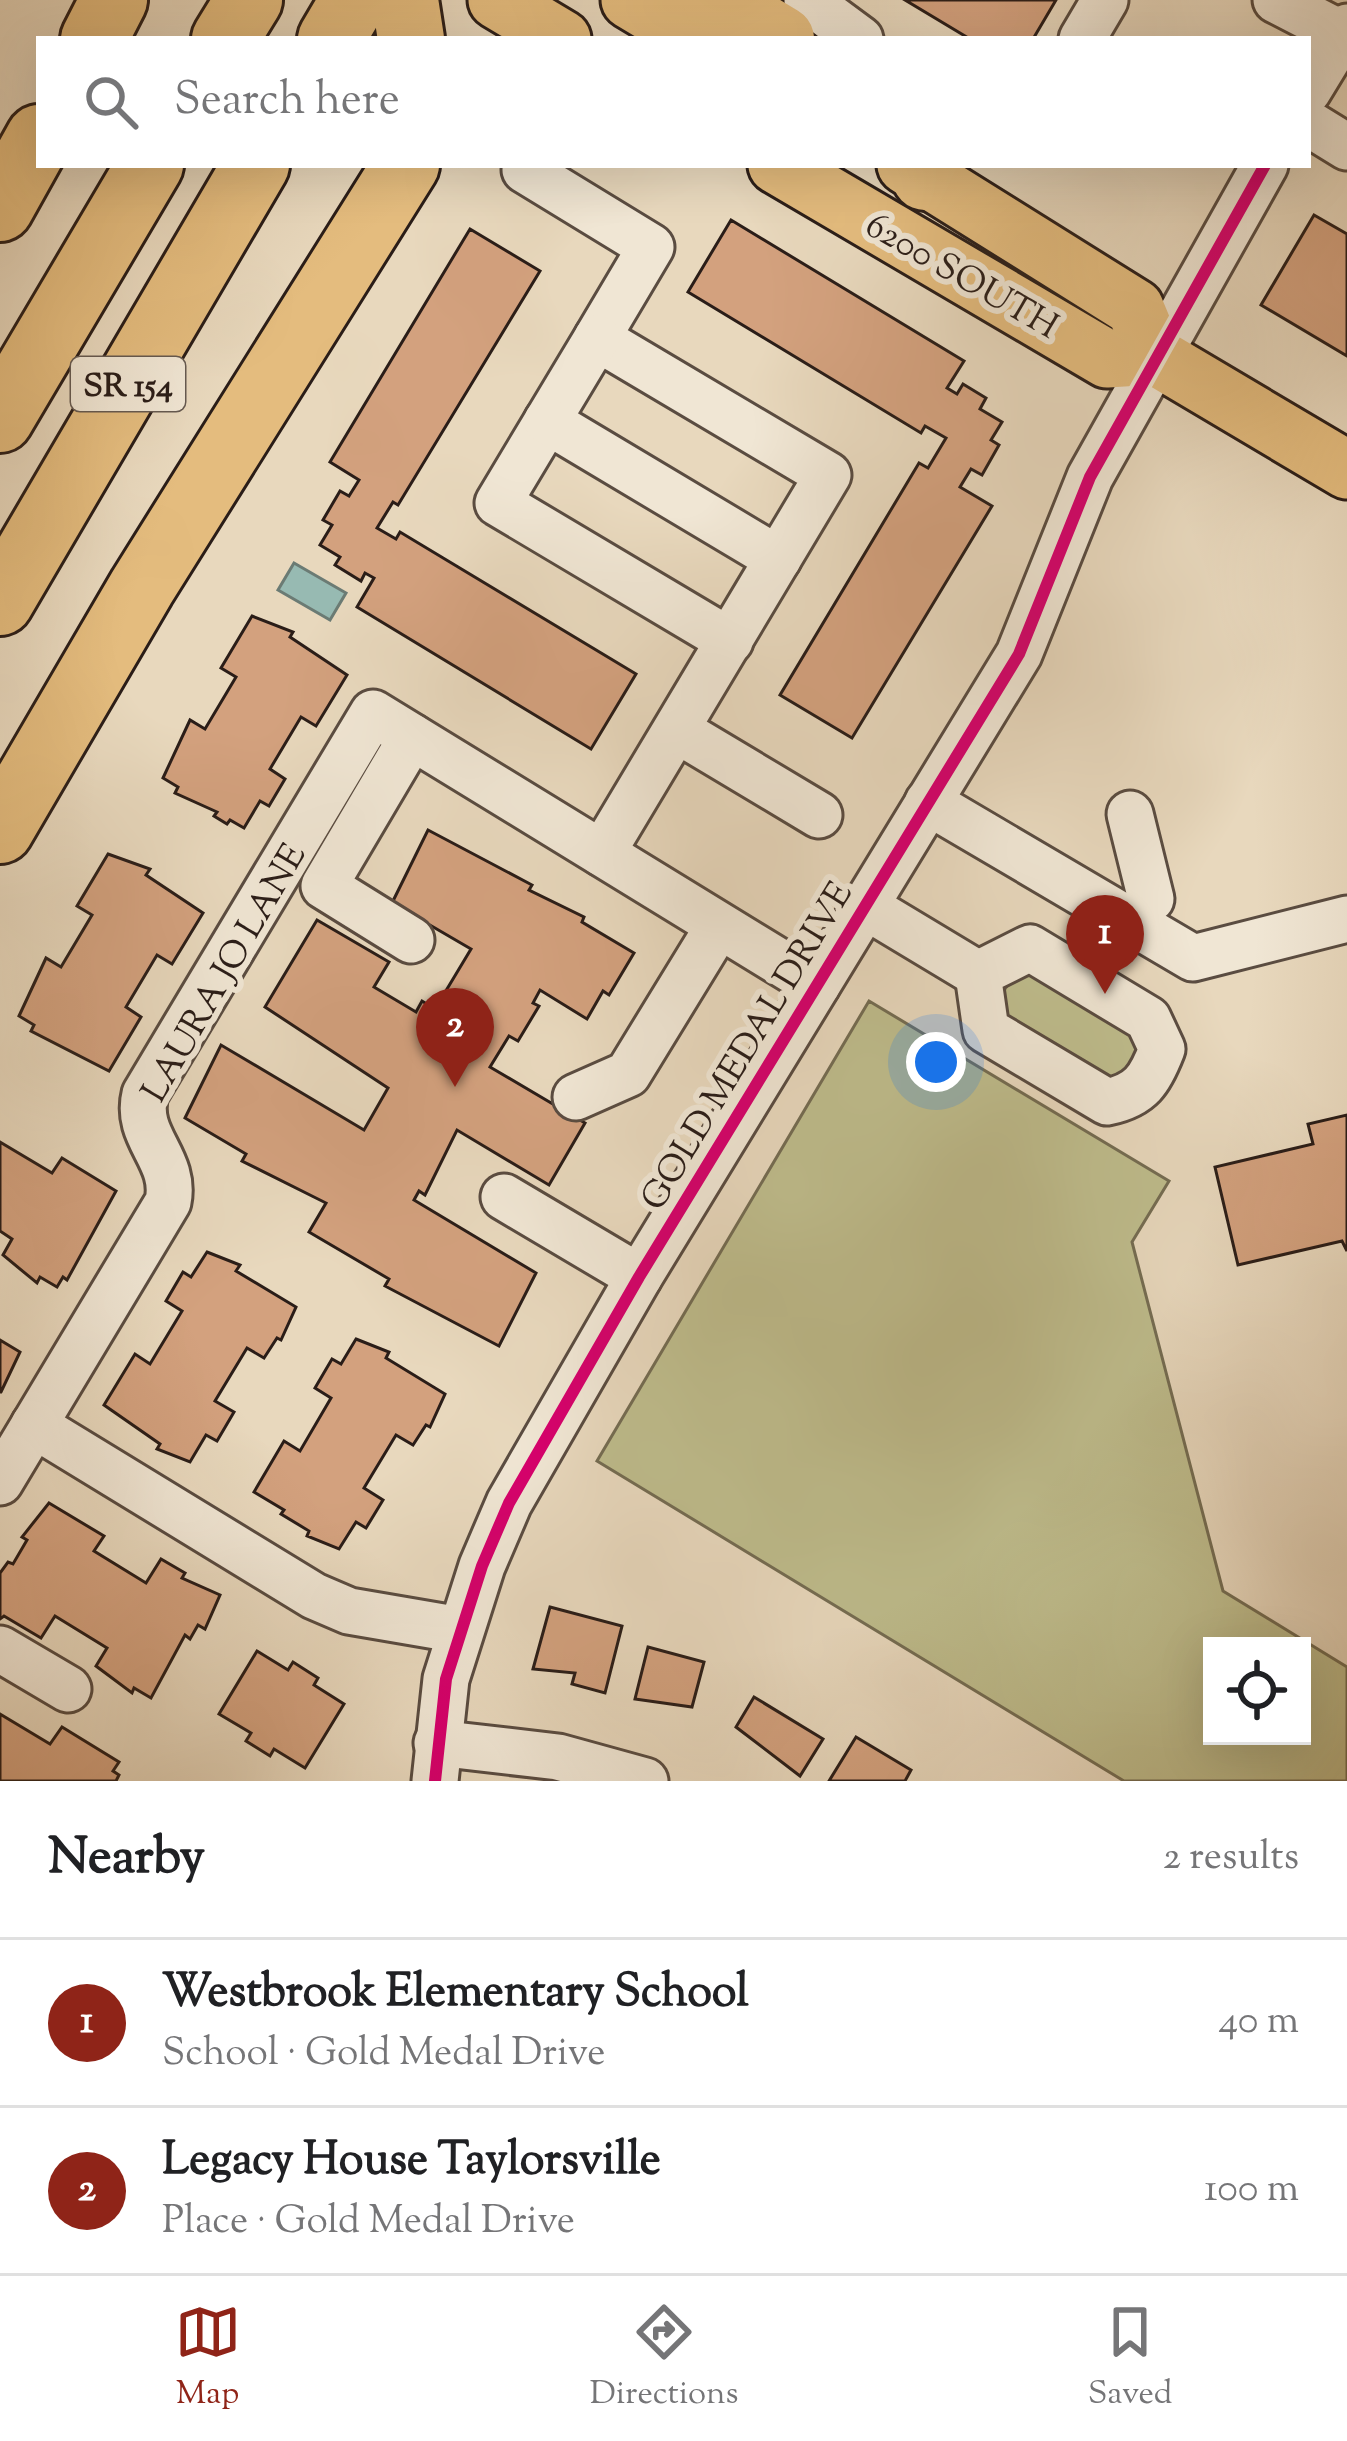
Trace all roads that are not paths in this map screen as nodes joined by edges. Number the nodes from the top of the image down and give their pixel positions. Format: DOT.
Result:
graph roads {
  1 [pos="355,0"];
  2 [pos="405,0"];
  3 [pos="497,0"];
  4 [pos="630,0"];
  5 [pos="716,0"];
  6 [pos="809,0"];
  7 [pos="1106,0"];
  8 [pos="1276,0"];
  9 [pos="1345,31"];
  10 [pos="333,36"];
  11 [pos="411,36"];
  12 [pos="557,36"];
  13 [pos="690,36"];
  14 [pos="776,36"];
  15 [pos="856,36"];
  16 [pos="1084,36"];
  17 [pos="1311,86"];
  18 [pos="1311,125"];
  19 [pos="36,143"];
  20 [pos="1347,146"];
  21 [pos="148,168"];
  22 [pos="254,168"];
  23 [pos="782,168"];
  24 [pos="1263,168"];
  25 [pos="400,170"];
  26 [pos="525,170"];
  27 [pos="938,174"];
  28 [pos="0,208"];
  29 [pos="598,338"];
  30 [pos="1156,356"];
  31 [pos="0,419"];
  32 [pos="548,421"];
  33 [pos="1347,470"];
  34 [pos="778,559"];
  35 [pos="0,602"];
  36 [pos="730,641"];
  37 [pos="677,730"];
  38 [pos="412,737"];
  39 [pos="928,802"];
  40 [pos="1130,814"];
  41 [pos="819,815"];
  42 [pos="0,830"];
  43 [pos="602,853"];
  44 [pos="1138,895"];
  45 [pos="865,906"];
  46 [pos="1347,919"];
  47 [pos="718,927"];
  48 [pos="411,940"];
  49 [pos="978,974"];
  50 [pos="817,985"];
  51 [pos="576,1097"];
  52 [pos="504,1197"];
  53 [pos="639,1277"];
  54 [pos="34,1425"];
  55 [pos="0,1483"];
  56 [pos="460,1630"];
  57 [pos="0,1649"];
  58 [pos="68,1689"];
  59 [pos="436,1762"];
  60 [pos="645,1781"];
  1 -- 10 [label="highway"];
  2 -- 11 [label="highway"];
  3 -- 12 [label="main road"];
  4 -- 13 [label="main road"];
  5 -- 14 [label="highway"];
  6 -- 15 [label="street"];
  7 -- 16 [label="street"];
  8 -- 9 [label="street"];
  9 -- 17 [label="street"];
  18 -- 20 [label="street"];
  19 -- 28 [label="highway"];
  21 -- 31 [label="highway, SR 154"];
  22 -- 35 [label="highway, SR 154"];
  23 -- 30 [label="main road, 6200 SOUTH"];
  24 -- 30 [label="street, GOLD MEDAL DRIVE"];
  25 -- 42 [label="highway"];
  26 -- 29 [label="street"];
  27 -- 30 [label="main road, 6200 SOUTH"];
  29 -- 32 [label="street"];
  29 -- 34 [label="street"];
  30 -- 33 [label="main road, 6200 SOUTH"];
  30 -- 39 [label="street, GOLD MEDAL DRIVE"];
  32 -- 34 [label="street"];
  32 -- 36 [label="street"];
  34 -- 36 [label="street"];
  36 -- 37 [label="street"];
  37 -- 41 [label="street"];
  37 -- 43 [label="street"];
  38 -- 43 [label="street"];
  38 -- 48 [label="street"];
  38 -- 54 [label="street, LAURA JO LANE"];
  39 -- 44 [label="street"];
  39 -- 45 [label="street, GOLD MEDAL DRIVE"];
  40 -- 44 [label="street"];
  43 -- 47 [label="street"];
  44 -- 46 [label="street"];
  45 -- 49 [label="street"];
  45 -- 50 [label="street, GOLD MEDAL DRIVE"];
  47 -- 50 [label="street"];
  47 -- 51 [label="street"];
  50 -- 53 [label="street, GOLD MEDAL DRIVE"];
  52 -- 53 [label="street"];
  53 -- 56 [label="street, GOLD MEDAL DRIVE"];
  54 -- 55 [label="street, LAURA JO LANE"];
  54 -- 56 [label="street"];
  56 -- 59 [label="street, GOLD MEDAL DRIVE"];
  57 -- 58 [label="street"];
  59 -- 60 [label="street"];
}
